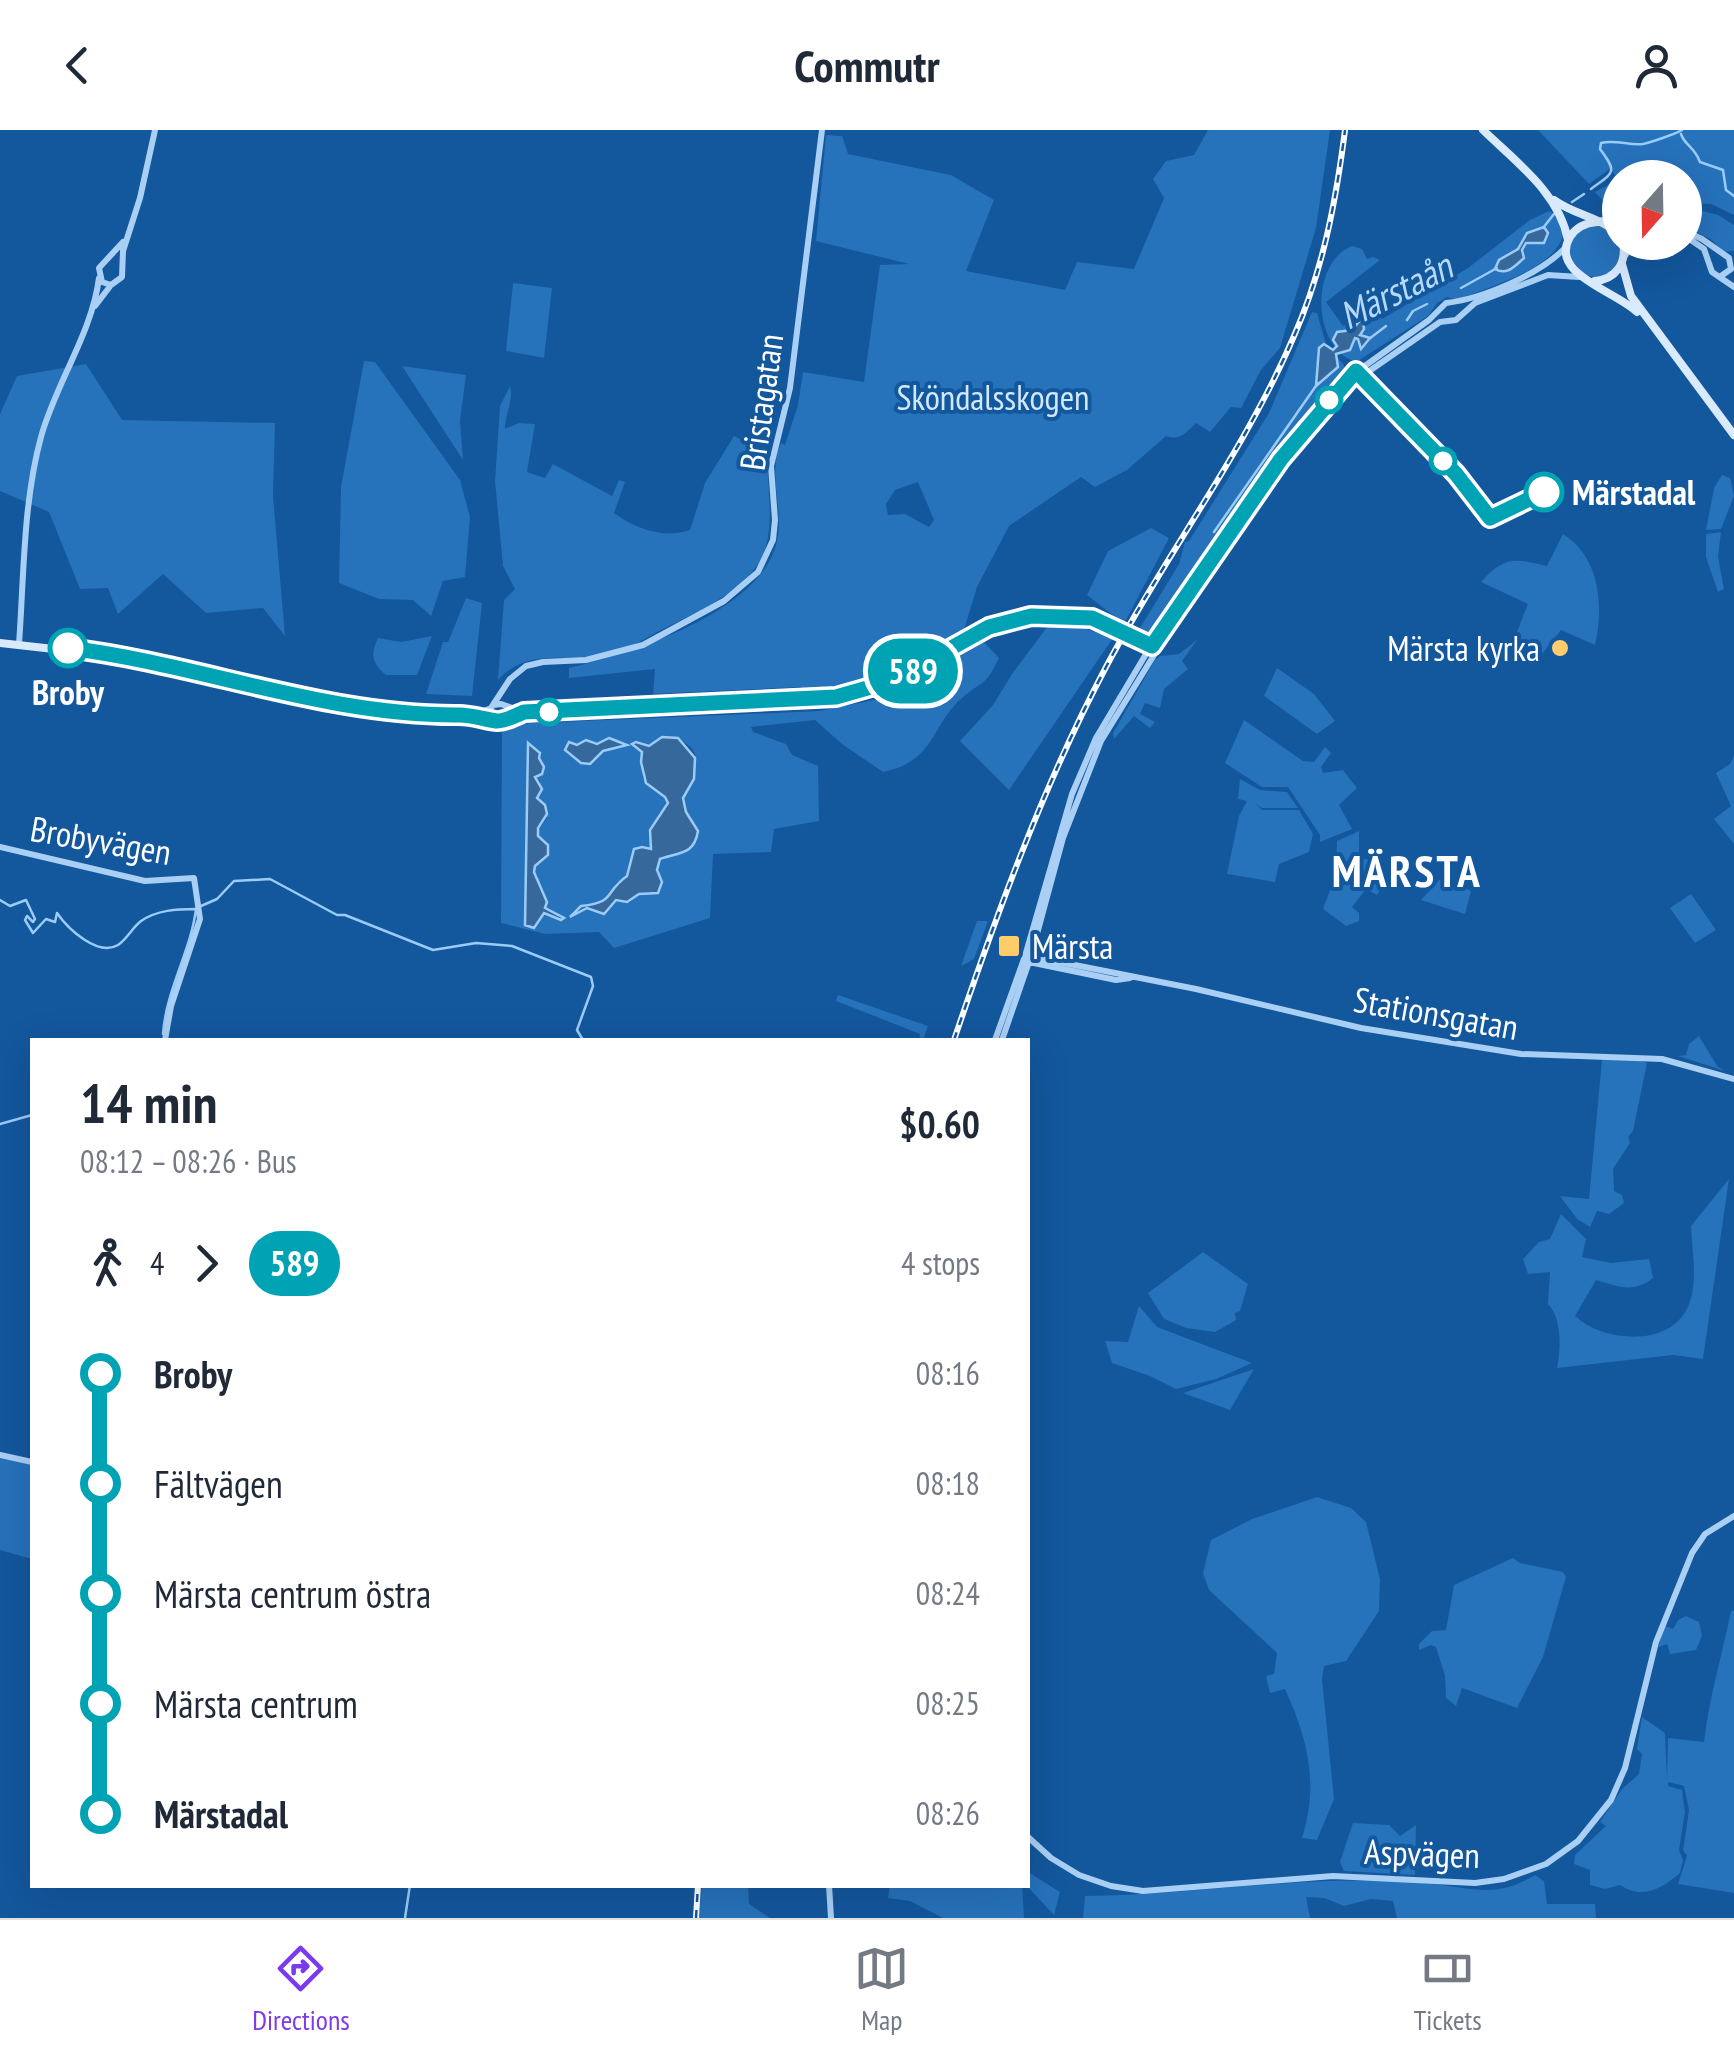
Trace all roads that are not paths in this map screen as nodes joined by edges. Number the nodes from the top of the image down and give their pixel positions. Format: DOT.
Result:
graph roads {
  1 [pos="155,130"];
  2 [pos="822,130"];
  3 [pos="1484,130"];
  4 [pos="1528,175"];
  5 [pos="1547,194"];
  6 [pos="134,218"];
  7 [pos="1602,219"];
  8 [pos="1596,222"];
  9 [pos="1602,224"];
  10 [pos="1702,238"];
  11 [pos="1567,244"];
  12 [pos="1702,247"];
  13 [pos="1722,254"];
  14 [pos="107,260"];
  15 [pos="1623,260"];
  16 [pos="1710,262"];
  17 [pos="122,268"];
  18 [pos="1732,272"];
  19 [pos="1579,276"];
  20 [pos="1721,276"];
  21 [pos="99,278"];
  22 [pos="1590,281"];
  23 [pos="110,285"];
  24 [pos="1734,287"];
  25 [pos="1457,304"];
  26 [pos="1441,309"];
  27 [pos="92,311"];
  28 [pos="1460,314"];
  29 [pos="1445,320"];
  30 [pos="1650,326"];
  31 [pos="1734,435"];
  32 [pos="1115,629"];
  33 [pos="0,643"];
  34 [pos="19,644"];
  35 [pos="1141,645"];
  36 [pos="1154,649"];
  37 [pos="125,657"];
  38 [pos="1143,660"];
  39 [pos="505,687"];
  40 [pos="492,706"];
  41 [pos="504,707"];
  42 [pos="524,712"];
  43 [pos="470,715"];
  44 [pos="491,718"];
  45 [pos="505,718"];
  46 [pos="0,847"];
  47 [pos="1027,959"];
  48 [pos="166,1038"];
  49 [pos="999,1038"];
  50 [pos="1734,1079"];
  51 [pos="0,1455"];
  52 [pos="30,1462"];
  53 [pos="1734,1516"];
  54 [pos="1030,1838"];
  55 [pos="828,1888"];
  56 [pos="832,1918"];
  1 -- 6 [label="street"];
  2 -- 39 [label="street, Bristagatan"];
  3 -- 4 [label="main road"];
  4 -- 5 [label="main road"];
  4 -- 7 [label="street"];
  5 -- 8 [label="main road"];
  5 -- 11 [label="main road"];
  6 -- 14 [label="street"];
  6 -- 17 [label="street"];
  8 -- 9 [label="main road"];
  8 -- 11 [label="main road"];
  10 -- 13 [label="street"];
  11 -- 19 [label="main road"];
  11 -- 25 [label="street"];
  12 -- 16 [label="street"];
  13 -- 16 [label="street"];
  13 -- 18 [label="street"];
  14 -- 17 [label="street"];
  14 -- 21 [label="street"];
  15 -- 22 [label="main road"];
  15 -- 30 [label="main road"];
  16 -- 20 [label="street"];
  17 -- 23 [label="street"];
  18 -- 20 [label="street"];
  19 -- 22 [label="main road"];
  19 -- 28 [label="street"];
  20 -- 24 [label="street"];
  21 -- 23 [label="street"];
  21 -- 27 [label="street"];
  22 -- 30 [label="main road"];
  23 -- 27 [label="street"];
  25 -- 26 [label="street"];
  25 -- 28 [label="street"];
  26 -- 29 [label="street"];
  26 -- 36 [label="street"];
  27 -- 34 [label="street"];
  28 -- 29 [label="street"];
  29 -- 36 [label="street"];
  30 -- 31 [label="main road"];
  32 -- 35 [label="street, bridge"];
  32 -- 35 [label="street, bridge"];
  32 -- 42 [label="street"];
  33 -- 34 [label="main road"];
  34 -- 37 [label="main road"];
  35 -- 36 [label="street"];
  35 -- 38 [label="street"];
  36 -- 38 [label="street"];
  36 -- 47 [label="street"];
  37 -- 43 [label="street"];
  38 -- 47 [label="street"];
  39 -- 40 [label="street, Bristagatan"];
  39 -- 41 [label="street"];
  40 -- 41 [label="street"];
  40 -- 43 [label="street"];
  40 -- 44 [label="street"];
  41 -- 42 [label="street"];
  41 -- 45 [label="street"];
  42 -- 45 [label="street"];
  43 -- 44 [label="street"];
  44 -- 45 [label="street"];
  46 -- 48 [label="street, Brobyvägen"];
  47 -- 49 [label="street"];
  47 -- 50 [label="street, Stationsgatan"];
  51 -- 52 [label="street"];
  53 -- 54 [label="street, Aspvägen"];
  55 -- 56 [label="street"];
}
